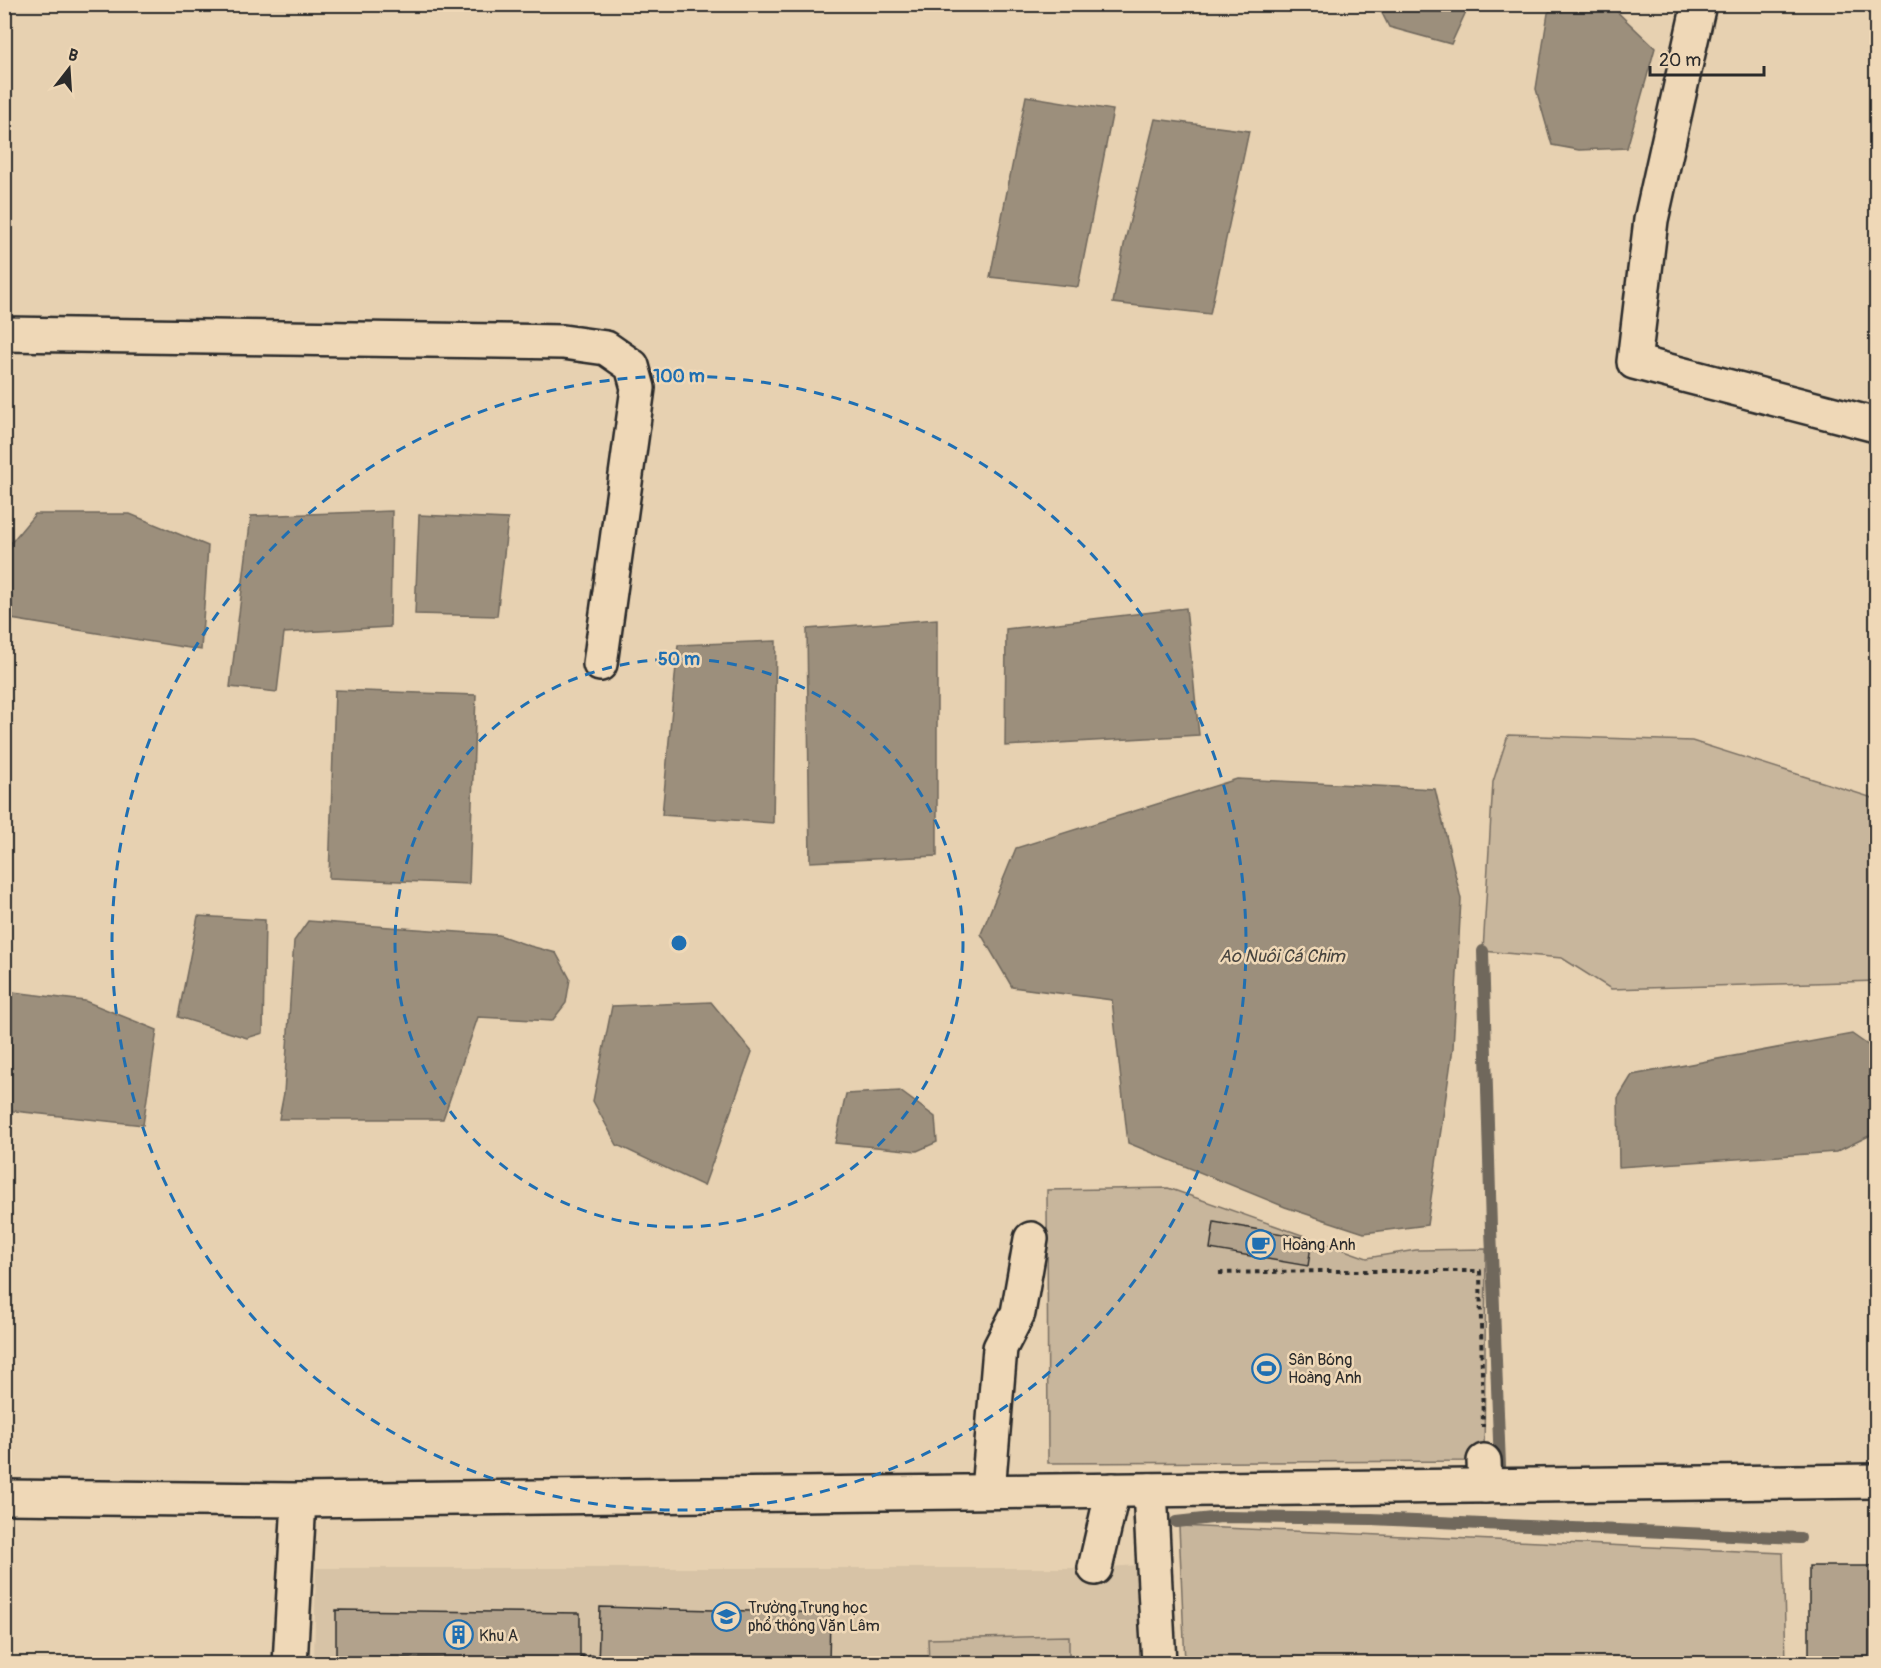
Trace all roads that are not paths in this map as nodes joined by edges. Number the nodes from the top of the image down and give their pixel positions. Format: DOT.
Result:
graph roads {
  1 [pos="1699,4"];
  2 [pos="4,334"];
  3 [pos="1876,425"];
  4 [pos="600,664"];
  5 [pos="1031,1239"];
  6 [pos="1876,1481"];
  7 [pos="1113,1490"];
  8 [pos="1150,1490"];
  9 [pos="988,1491"];
  10 [pos="4,1497"];
  11 [pos="299,1500"];
  12 [pos="1095,1568"];
  13 [pos="290,1664"];
  14 [pos="1159,1664"];
  1 -- 3 [label="street"];
  2 -- 4 [label="street"];
  5 -- 9 [label="street"];
  6 -- 8 [label="street"];
  7 -- 8 [label="street"];
  7 -- 9 [label="street"];
  7 -- 12 [label="street"];
  8 -- 14 [label="street"];
  9 -- 11 [label="street"];
  10 -- 11 [label="street"];
  11 -- 13 [label="street"];
}
